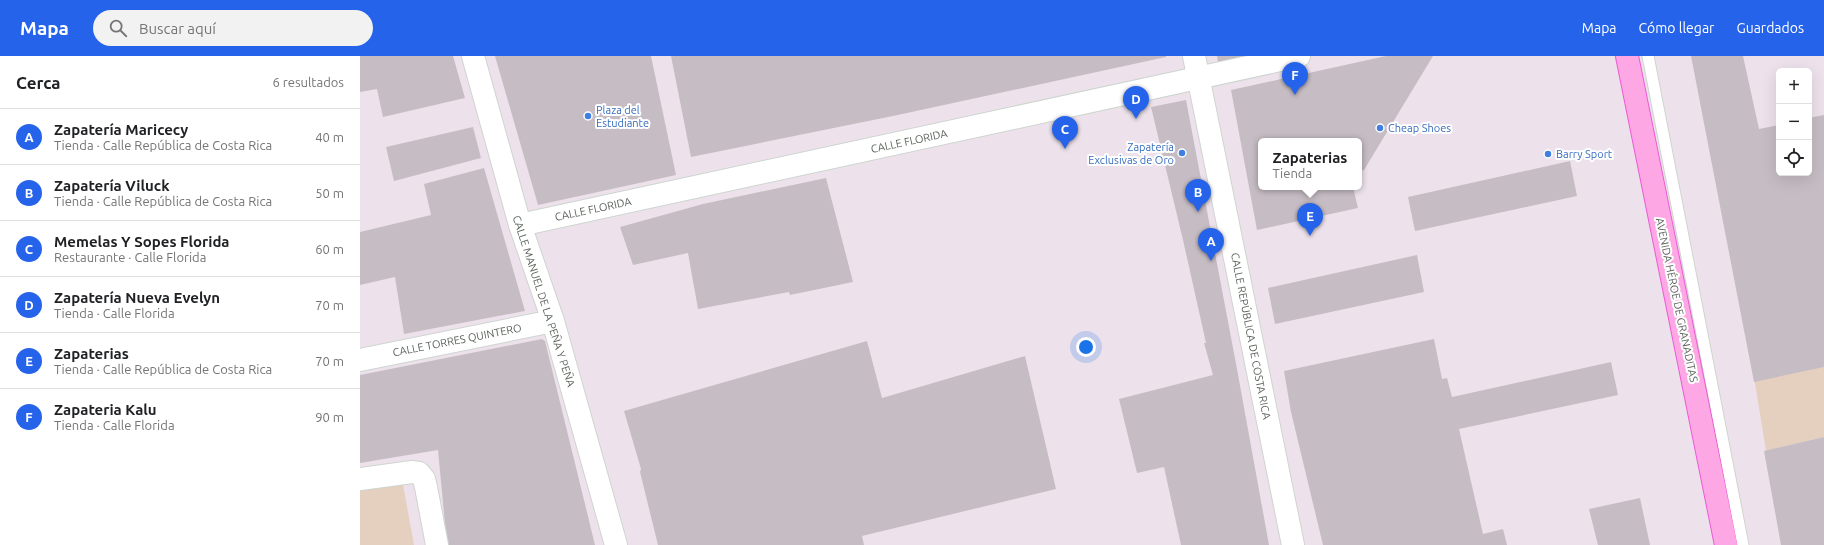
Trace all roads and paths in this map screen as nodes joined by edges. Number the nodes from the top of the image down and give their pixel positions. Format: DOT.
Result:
graph roads {
  1 [pos="473,56"];
  2 [pos="1194,56"];
  3 [pos="1299,56"];
  4 [pos="1627,56"];
  5 [pos="1648,56"];
  6 [pos="1198,78"];
  7 [pos="520,225"];
  8 [pos="553,321"];
  9 [pos="360,360"];
  10 [pos="360,479"];
  11 [pos="437,545"];
  12 [pos="616,545"];
  13 [pos="1293,545"];
  14 [pos="1726,545"];
  15 [pos="1743,545"];
  1 -- 7 [label="street, CALLE MANUEL DE LA PEÑA Y PEÑA"];
  2 -- 6 [label="street, CALLE REPÚBLICA DE COSTA RICA"];
  3 -- 6 [label="street, CALLE FLORIDA"];
  4 -- 14 [label="main road, AVENIDA HÉROE DE GRANADITAS"];
  5 -- 15 [label="lane"];
  6 -- 7 [label="street, CALLE FLORIDA"];
  6 -- 13 [label="street, CALLE REPÚBLICA DE COSTA RICA"];
  7 -- 8 [label="street, CALLE MANUEL DE LA PEÑA Y PEÑA"];
  8 -- 9 [label="street, CALLE TORRES QUINTERO"];
  8 -- 12 [label="street, CALLE MANUEL DE LA PEÑA Y PEÑA"];
  10 -- 11 [label="street"];
}
